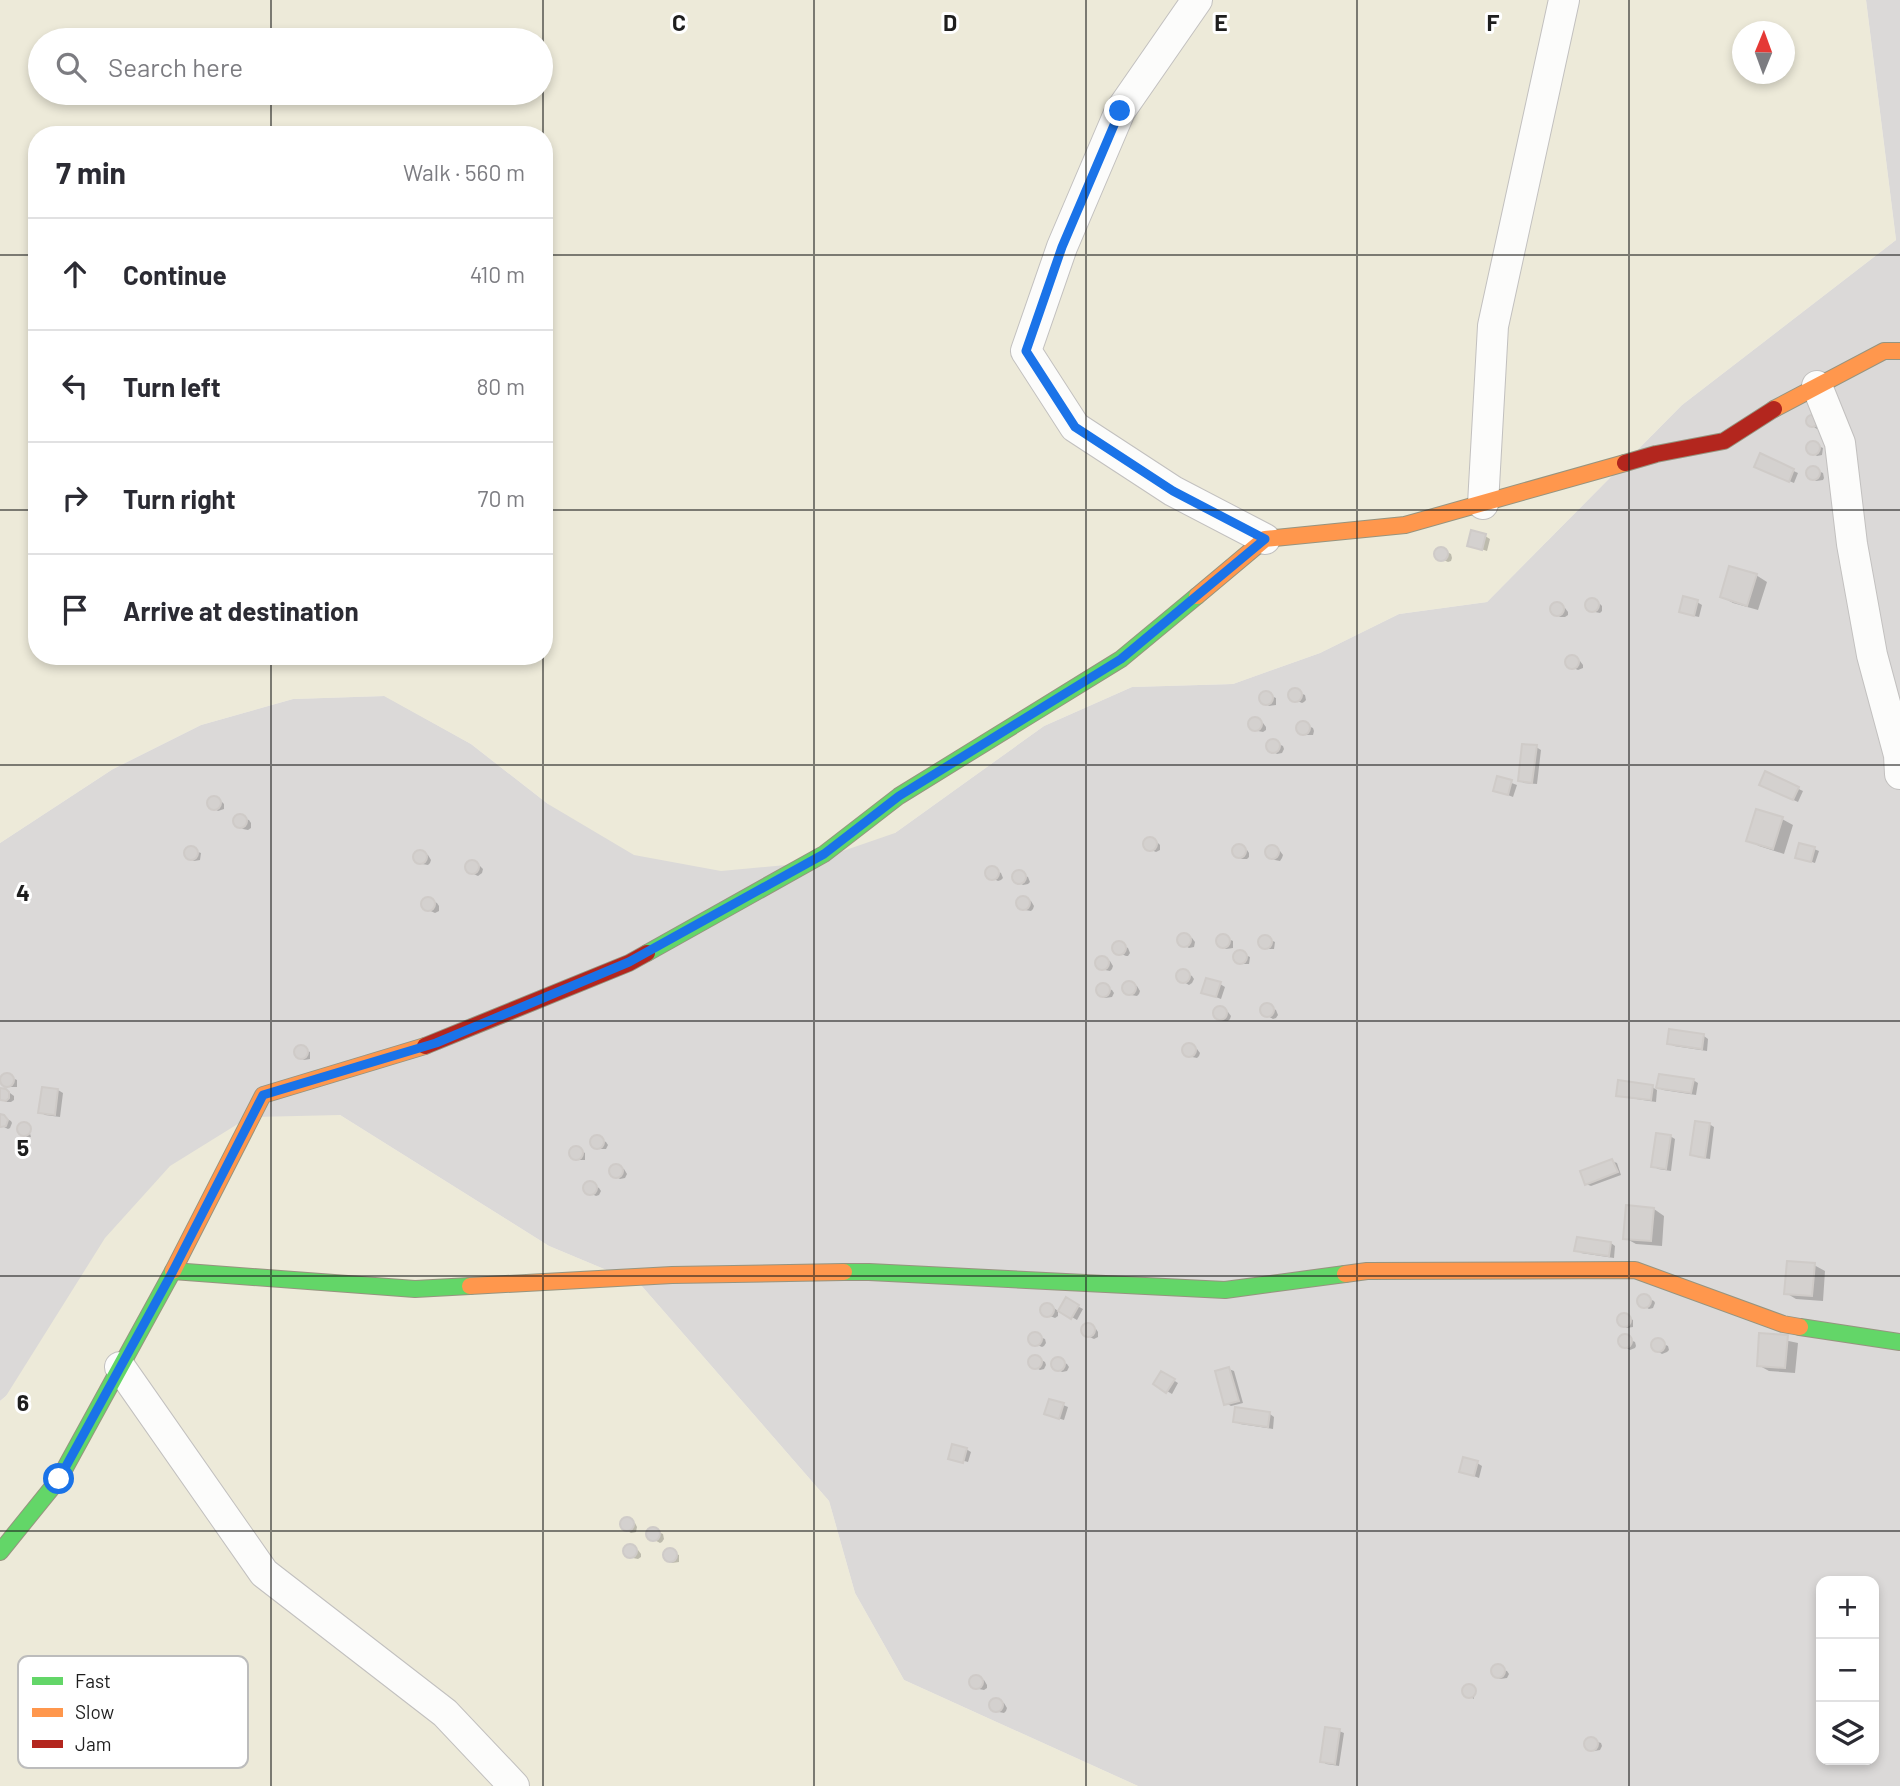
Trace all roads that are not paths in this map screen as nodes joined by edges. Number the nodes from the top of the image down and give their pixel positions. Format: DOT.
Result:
graph roads {
  1 [pos="1197,0"];
  2 [pos="1564,0"];
  3 [pos="1900,351"];
  4 [pos="1817,386"];
  5 [pos="1483,504"];
  6 [pos="1265,539"];
  7 [pos="1900,774"];
  8 [pos="173,1271"];
  9 [pos="1900,1342"];
  10 [pos="120,1367"];
  11 [pos="0,1552"];
  12 [pos="514,1786"];
  1 -- 6 [label="street"];
  2 -- 5 [label="street"];
  3 -- 4 [label="street"];
  4 -- 5 [label="street"];
  4 -- 7 [label="street"];
  5 -- 6 [label="street"];
  6 -- 8 [label="street"];
  8 -- 9 [label="street"];
  8 -- 10 [label="street"];
  10 -- 11 [label="street"];
  10 -- 12 [label="street"];
}
